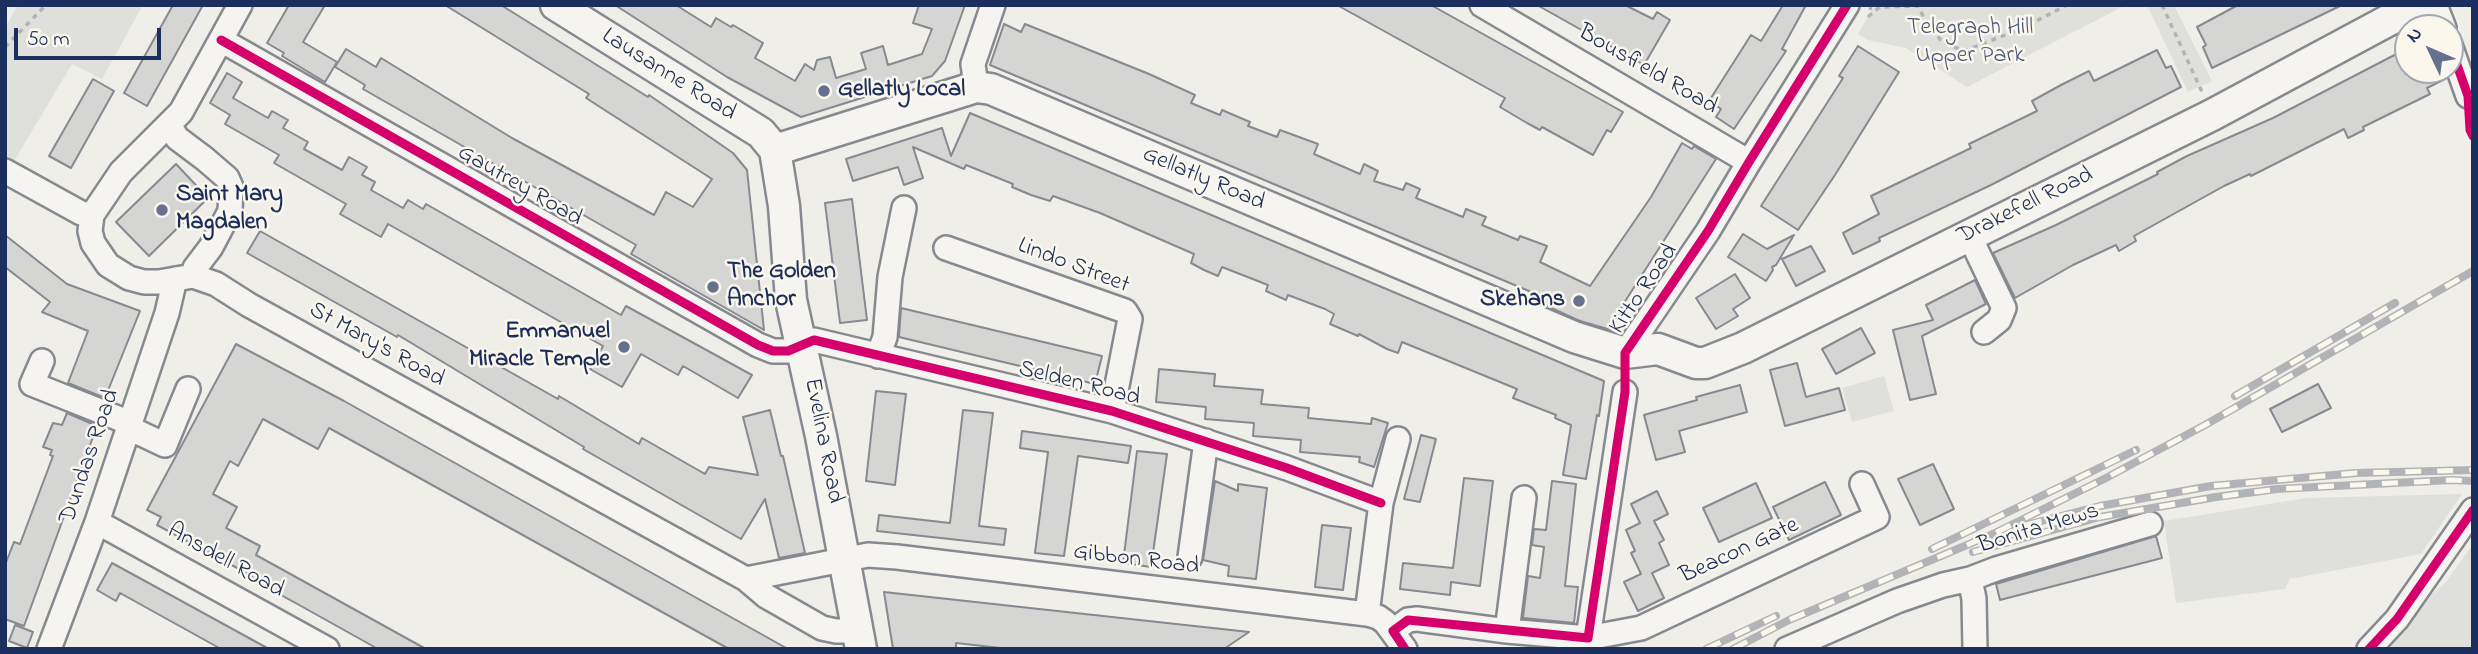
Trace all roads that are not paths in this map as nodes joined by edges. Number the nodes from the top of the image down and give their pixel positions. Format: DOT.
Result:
graph roads {
  1 [pos="240,5"];
  2 [pos="556,5"];
  3 [pos="993,5"];
  4 [pos="1482,5"];
  5 [pos="1847,5"];
  6 [pos="2417,5"];
  7 [pos="221,40"];
  8 [pos="2464,84"];
  9 [pos="976,87"];
  10 [pos="2468,96"];
  11 [pos="170,126"];
  12 [pos="775,150"];
  13 [pos="1749,162"];
  14 [pos="5,171"];
  15 [pos="904,208"];
  16 [pos="92,215"];
  17 [pos="1969,235"];
  18 [pos="946,248"];
  19 [pos="184,278"];
  20 [pos="1984,332"];
  21 [pos="802,344"];
  22 [pos="1625,353"];
  23 [pos="878,356"];
  24 [pos="42,361"];
  25 [pos="188,389"];
  26 [pos="1625,392"];
  27 [pos="1112,411"];
  28 [pos="129,426"];
  29 [pos="1398,439"];
  30 [pos="1206,441"];
  31 [pos="1862,484"];
  32 [pos="1524,498"];
  33 [pos="1381,503"];
  34 [pos="2473,510"];
  35 [pos="97,522"];
  36 [pos="2150,524"];
  37 [pos="1191,557"];
  38 [pos="845,559"];
  39 [pos="746,579"];
  40 [pos="1970,579"];
  41 [pos="1367,614"];
  42 [pos="1507,631"];
  43 [pos="1588,638"];
  44 [pos="860,640"];
  45 [pos="1395,642"];
  46 [pos="49,649"];
  47 [pos="327,649"];
  48 [pos="1787,649"];
  49 [pos="1975,649"];
  50 [pos="2369,649"];
  1 -- 7 [label="street"];
  2 -- 12 [label="main road, Lausanne Road"];
  3 -- 9 [label="street"];
  4 -- 13 [label="street, Bousfield Road"];
  5 -- 13 [label="street, Kitto Road"];
  6 -- 17 [label="main road, Drakefell Road"];
  7 -- 11 [label="street"];
  7 -- 21 [label="street, Gautrey Road"];
  8 -- 10 [label="street"];
  9 -- 12 [label="main road"];
  9 -- 22 [label="main road, Gellatly Road"];
  11 -- 16 [label="street"];
  11 -- 19 [label="street"];
  12 -- 21 [label="main road, Evelina Road"];
  13 -- 22 [label="street, Kitto Road"];
  14 -- 16 [label="street"];
  15 -- 23 [label="street"];
  16 -- 19 [label="street, St Mary's Road"];
  17 -- 20 [label="street"];
  17 -- 22 [label="main road, Drakefell Road"];
  18 -- 27 [label="street, Lindo Street"];
  19 -- 28 [label="street, Dundas Road"];
  19 -- 39 [label="street, St Mary's Road"];
  21 -- 23 [label="street, Selden Road"];
  21 -- 38 [label="main road, Evelina Road"];
  23 -- 27 [label="street, Selden Road"];
  24 -- 28 [label="street"];
  25 -- 28 [label="street"];
  26 -- 43 [label="street"];
  27 -- 30 [label="street, Selden Road"];
  28 -- 35 [label="street, Dundas Road"];
  29 -- 33 [label="street"];
  30 -- 33 [label="street, Selden Road"];
  30 -- 37 [label="street"];
  31 -- 43 [label="street, Beacon Gate"];
  32 -- 42 [label="street"];
  33 -- 41 [label="street"];
  34 -- 50 [label="street"];
  35 -- 46 [label="street, Dundas Road"];
  35 -- 47 [label="street, Ansdell Road"];
  36 -- 40 [label="street, Bonita Mews"];
  38 -- 39 [label="street"];
  38 -- 41 [label="street, Gibbon Road"];
  38 -- 44 [label="main road, Evelina Road"];
  39 -- 44 [label="street, St Mary's Road"];
  40 -- 48 [label="street"];
  40 -- 49 [label="street, Bonita Mews"];
  41 -- 45 [label="street, Gibbon Road"];
  42 -- 43 [label="street"];
  42 -- 45 [label="street"];
}
